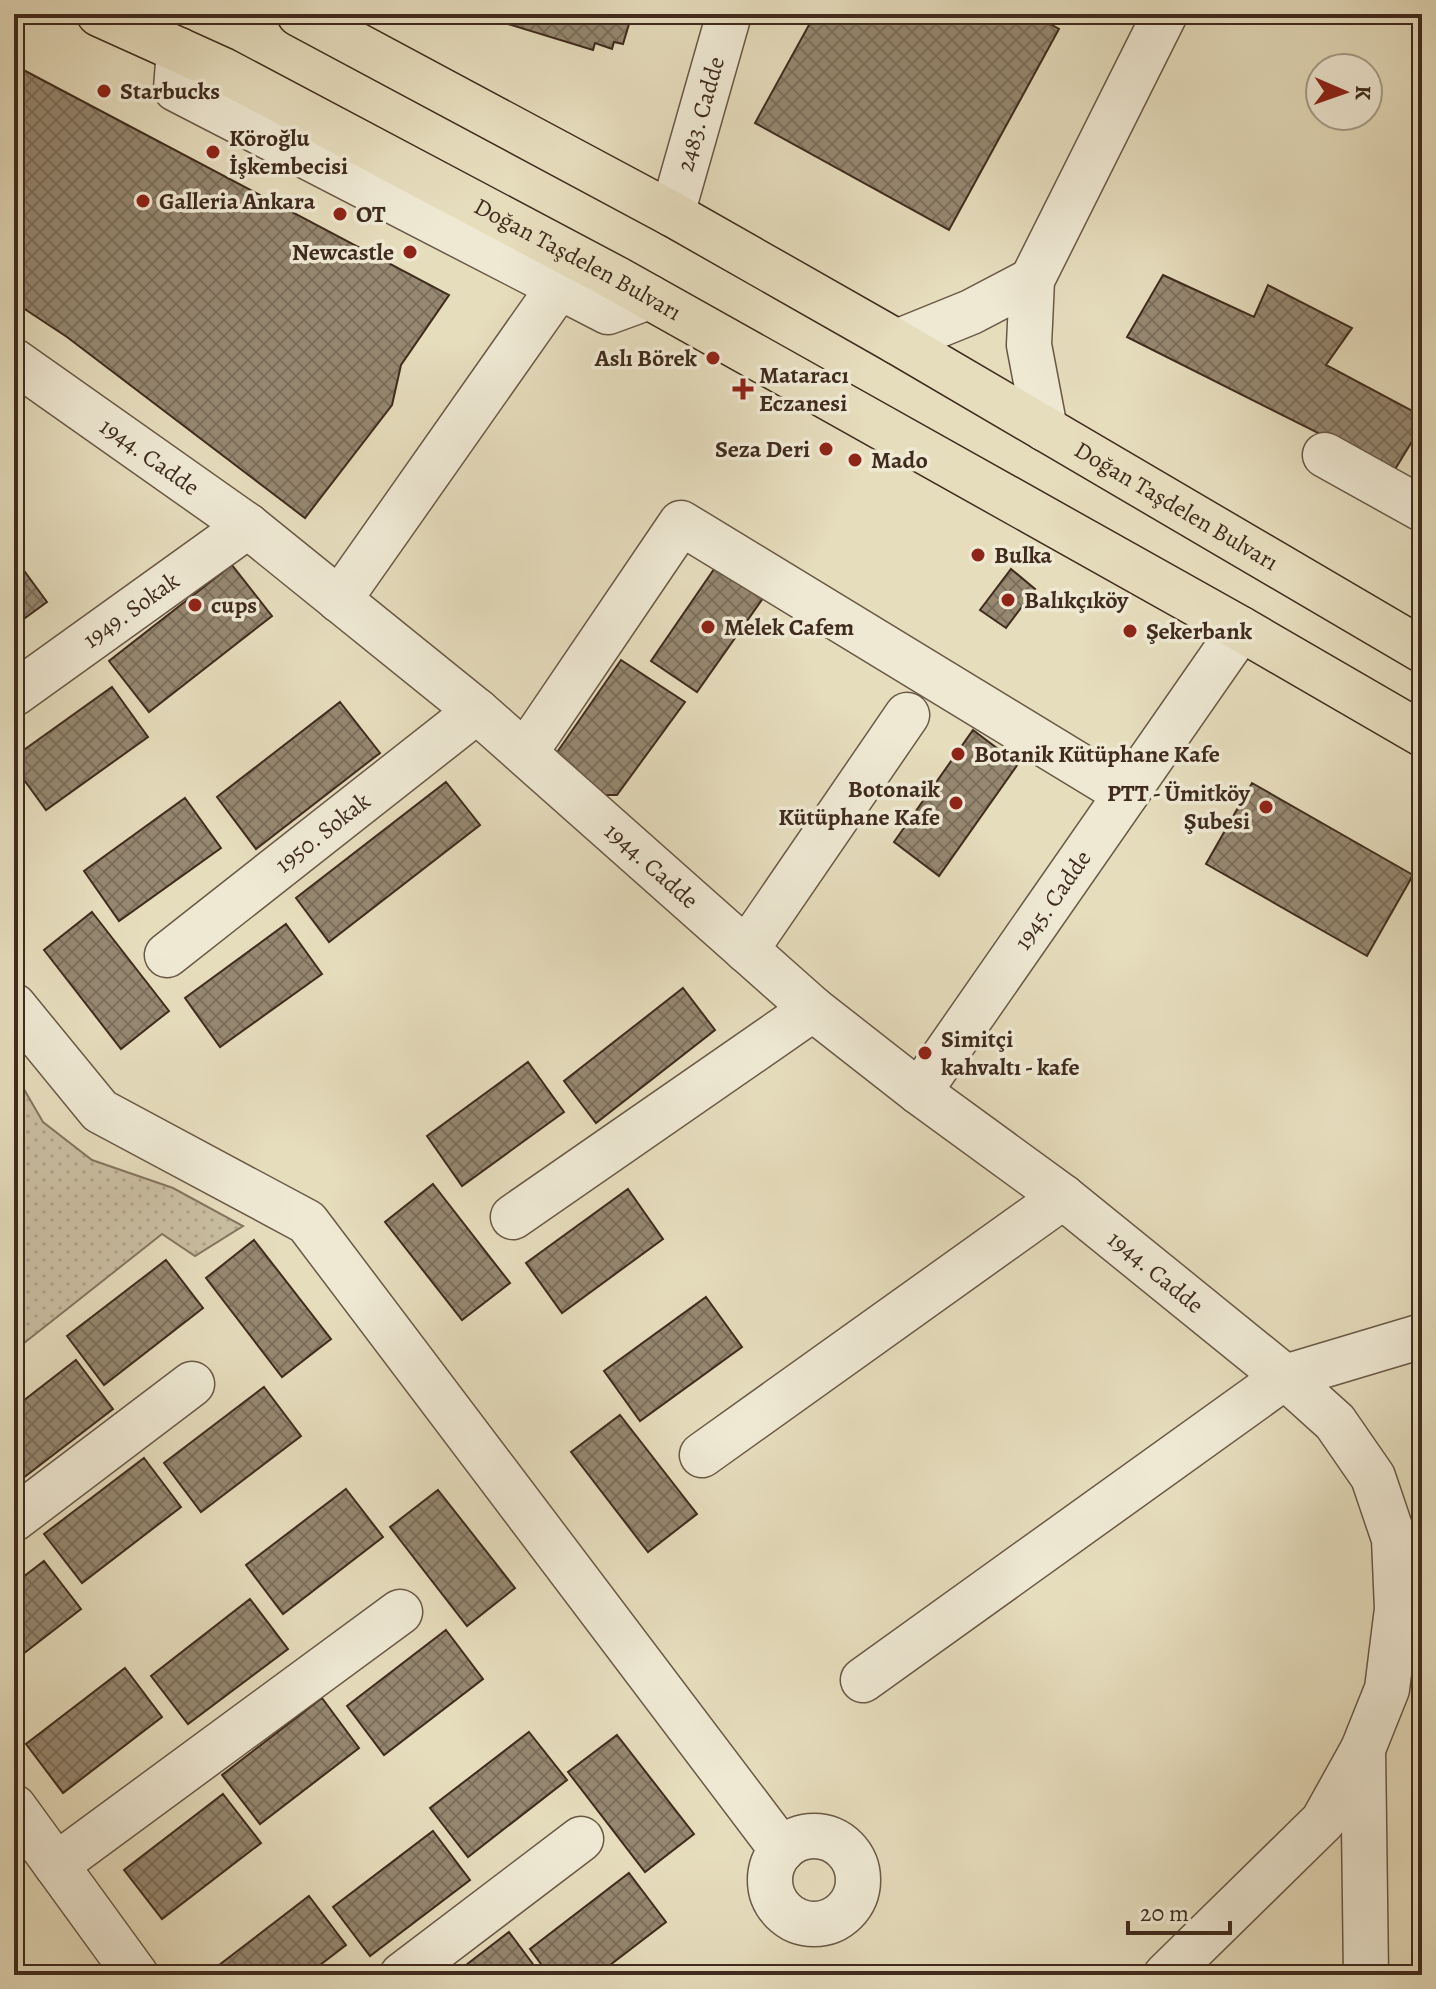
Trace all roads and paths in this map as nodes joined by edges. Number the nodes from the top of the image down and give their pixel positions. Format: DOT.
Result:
graph roads {
  1 [pos="99,14"];
  2 [pos="299,14"];
  3 [pos="729,14"];
  4 [pos="1165,14"];
  5 [pos="179,50"];
  6 [pos="672,214"];
  7 [pos="1032,280"];
  8 [pos="559,287"];
  9 [pos="649,297"];
  10 [pos="897,342"];
  11 [pos="14,361"];
  12 [pos="1045,429"];
  13 [pos="1325,455"];
  14 [pos="1422,509"];
  15 [pos="248,526"];
  16 [pos="339,600"];
  17 [pos="1241,629"];
  18 [pos="1422,650"];
  19 [pos="14,694"];
  20 [pos="477,711"];
  21 [pos="907,715"];
  22 [pos="1422,734"];
  23 [pos="525,753"];
  24 [pos="1126,794"];
  25 [pos="746,950"];
  26 [pos="167,955"];
  27 [pos="14,1006"];
  28 [pos="813,1009"];
  29 [pos="919,1092"];
  30 [pos="1063,1197"];
  31 [pos="513,1217"];
  32 [pos="1422,1336"];
  33 [pos="1285,1377"];
  34 [pos="192,1384"];
  35 [pos="702,1455"];
  36 [pos="14,1519"];
  37 [pos="400,1612"];
  38 [pos="863,1680"];
  39 [pos="1363,1749"];
  40 [pos="14,1807"];
  41 [pos="581,1839"];
  42 [pos="782,1850"];
  43 [pos="56,1865"];
  44 [pos="136,1975"];
  45 [pos="402,1975"];
  46 [pos="1166,1975"];
  47 [pos="1366,1975"];
  1 -- 5 [label="main road, Doğan Taşdelen Bulvarı"];
  2 -- 6 [label="main road, Doğan Taşdelen Bulvarı"];
  3 -- 6 [label="street, 2483. Cadde"];
  4 -- 7 [label="street"];
  5 -- 8 [label="street"];
  5 -- 9 [label="main road, Doğan Taşdelen Bulvarı"];
  6 -- 10 [label="main road, Doğan Taşdelen Bulvarı"];
  7 -- 10 [label="street"];
  7 -- 12 [label="street"];
  8 -- 9 [label="street"];
  8 -- 16 [label="street"];
  9 -- 17 [label="main road, Doğan Taşdelen Bulvarı"];
  10 -- 12 [label="main road, Doğan Taşdelen Bulvarı"];
  11 -- 15 [label="street, 1944. Cadde"];
  12 -- 18 [label="main road, Doğan Taşdelen Bulvarı"];
  13 -- 14 [label="street"];
  15 -- 16 [label="street, 1944. Cadde"];
  15 -- 19 [label="street, 1949. Sokak"];
  16 -- 20 [label="street, 1944. Cadde"];
  17 -- 22 [label="main road, Doğan Taşdelen Bulvarı"];
  17 -- 24 [label="street, 1945. Cadde"];
  20 -- 23 [label="street, 1944. Cadde"];
  20 -- 26 [label="street, 1950. Sokak"];
  21 -- 25 [label="street"];
  23 -- 24 [label="street"];
  23 -- 25 [label="street, 1944. Cadde"];
  24 -- 29 [label="street, 1945. Cadde"];
  25 -- 28 [label="street, 1944. Cadde"];
  27 -- 42 [label="street"];
  28 -- 29 [label="street, 1944. Cadde"];
  28 -- 31 [label="street"];
  29 -- 30 [label="street, 1944. Cadde"];
  30 -- 33 [label="street, 1944. Cadde"];
  30 -- 35 [label="street"];
  32 -- 33 [label="street"];
  33 -- 38 [label="street"];
  33 -- 39 [label="street, 1944. Cadde"];
  34 -- 36 [label="street"];
  37 -- 43 [label="street"];
  39 -- 46 [label="street, 1944. Cadde"];
  39 -- 47 [label="street"];
  40 -- 43 [label="street"];
  41 -- 45 [label="street"];
  43 -- 44 [label="street"];
}
